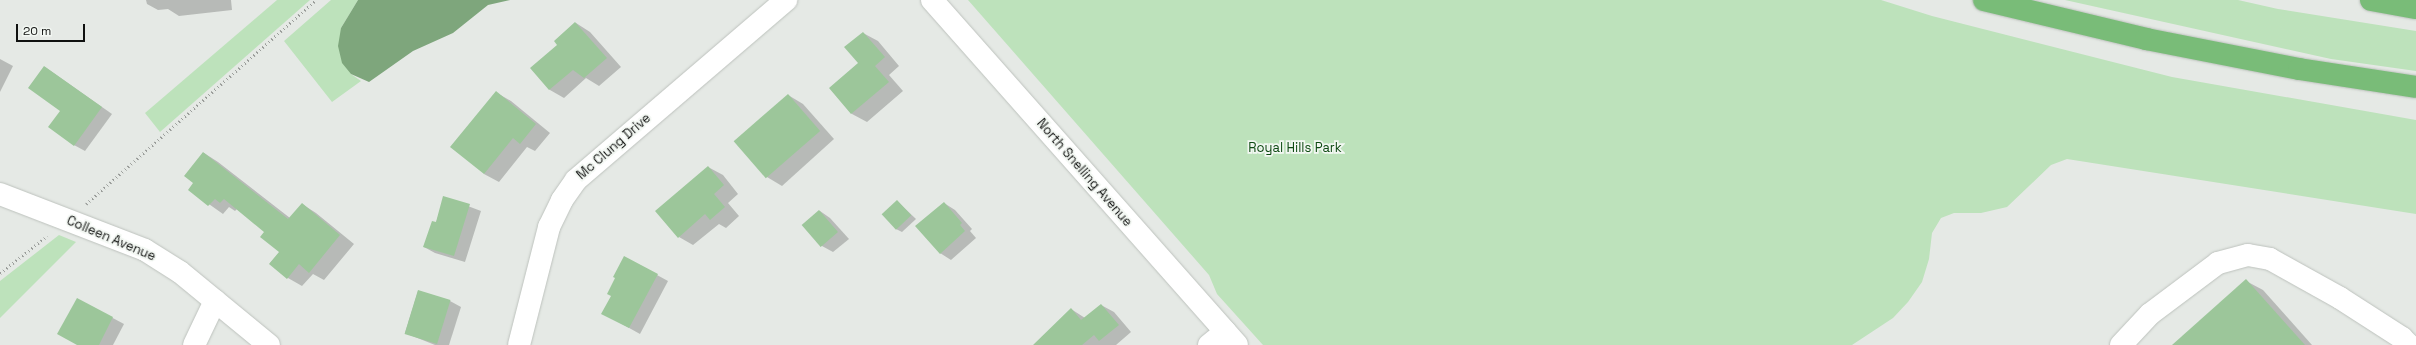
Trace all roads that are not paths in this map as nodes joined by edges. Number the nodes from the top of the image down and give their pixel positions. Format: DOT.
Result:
graph roads {
  1 [pos="786,0"];
  2 [pos="932,0"];
  3 [pos="1984,0"];
  4 [pos="2371,0"];
  5 [pos="2416,8"];
  6 [pos="2416,87"];
  7 [pos="0,194"];
  8 [pos="215,301"];
  9 [pos="1224,341"];
  10 [pos="194,345"];
  11 [pos="269,345"];
  12 [pos="519,345"];
  13 [pos="2121,345"];
  14 [pos="2409,345"];
  1 -- 12 [label="street, Mc Clung Drive"];
  2 -- 9 [label="street, North Snelling Avenue"];
  3 -- 6 [label="highway"];
  4 -- 5 [label="highway"];
  7 -- 8 [label="street, Colleen Avenue"];
  8 -- 10 [label="street"];
  8 -- 11 [label="street, Colleen Avenue"];
  13 -- 14 [label="street"];
}
